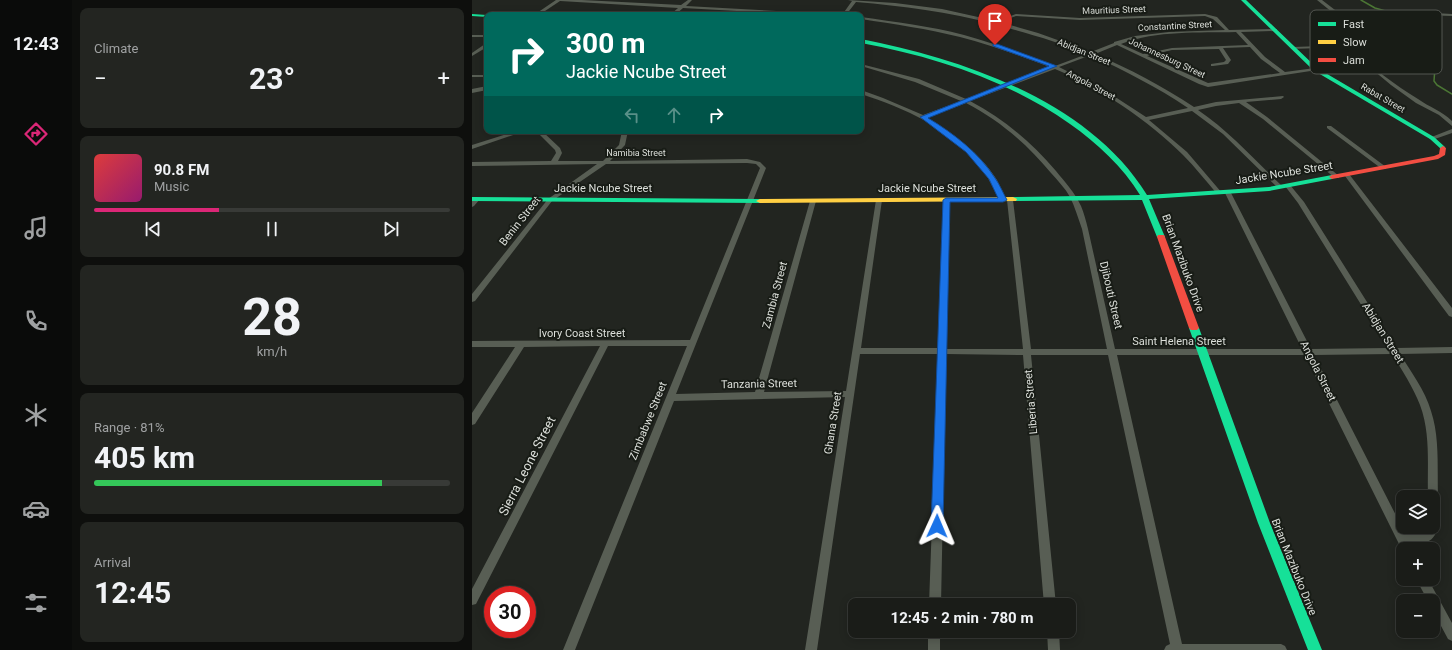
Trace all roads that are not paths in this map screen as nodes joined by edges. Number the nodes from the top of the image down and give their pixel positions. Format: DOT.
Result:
graph roads {
  1 [pos="560,0"];
  2 [pos="690,0"];
  3 [pos="850,0"];
  4 [pos="855,0"];
  5 [pos="1243,0"];
  6 [pos="1319,0"];
  7 [pos="683,6"];
  8 [pos="1332,10"];
  9 [pos="541,12"];
  10 [pos="676,12"];
  11 [pos="783,12"];
  12 [pos="846,12"];
  13 [pos="472,15"];
  14 [pos="1442,15"];
  15 [pos="484,16"];
  16 [pos="1452,16"];
  17 [pos="864,18"];
  18 [pos="995,23"];
  19 [pos="1275,30"];
  20 [pos="1237,31"];
  21 [pos="1229,32"];
  22 [pos="472,36"];
  23 [pos="484,36"];
  24 [pos="864,42"];
  25 [pos="1116,43"];
  26 [pos="1251,46"];
  27 [pos="484,47"];
  28 [pos="1220,47"];
  29 [pos="1310,47"];
  30 [pos="1293,48"];
  31 [pos="478,51"];
  32 [pos="484,52"];
  33 [pos="1092,53"];
  34 [pos="472,55"];
  35 [pos="1143,55"];
  36 [pos="1310,64"];
  37 [pos="1213,65"];
  38 [pos="864,66"];
  39 [pos="1054,66"];
  40 [pos="1310,70"];
  41 [pos="1283,73"];
  42 [pos="1323,74"];
  43 [pos="1382,74"];
  44 [pos="472,76"];
  45 [pos="484,76"];
  46 [pos="1010,84"];
  47 [pos="484,89"];
  48 [pos="472,91"];
  49 [pos="864,93"];
  50 [pos="1281,97"];
  51 [pos="967,101"];
  52 [pos="1240,101"];
  53 [pos="1194,109"];
  54 [pos="924,117"];
  55 [pos="1145,119"];
  56 [pos="1452,124"];
  57 [pos="1329,126"];
  58 [pos="1452,132"];
  59 [pos="513,134"];
  60 [pos="542,134"];
  61 [pos="624,134"];
  62 [pos="1432,138"];
  63 [pos="472,147"];
  64 [pos="1443,148"];
  65 [pos="605,162"];
  66 [pos="472,164"];
  67 [pos="553,164"];
  68 [pos="1384,168"];
  69 [pos="1347,175"];
  70 [pos="1337,177"];
  71 [pos="1284,187"];
  72 [pos="1223,193"];
  73 [pos="1146,198"];
  74 [pos="1075,199"];
  75 [pos="550,200"];
  76 [pos="749,200"];
  77 [pos="879,200"];
  78 [pos="946,200"];
  79 [pos="1006,200"];
  80 [pos="474,201"];
  81 [pos="813,201"];
  82 [pos="472,299"];
  83 [pos="1452,314"];
  84 [pos="691,343"];
  85 [pos="472,344"];
  86 [pos="521,344"];
  87 [pos="605,344"];
  88 [pos="1452,350"];
  89 [pos="857,351"];
  90 [pos="1394,351"];
  91 [pos="942,352"];
  92 [pos="1027,352"];
  93 [pos="1112,352"];
  94 [pos="1308,352"];
  95 [pos="1203,353"];
  96 [pos="849,394"];
  97 [pos="760,395"];
  98 [pos="670,398"];
  99 [pos="472,422"];
  100 [pos="1433,490"];
  101 [pos="1431,534"];
  102 [pos="1403,542"];
  103 [pos="1413,542"];
  104 [pos="1426,586"];
  105 [pos="935,598"];
  106 [pos="1049,598"];
  107 [pos="472,600"];
  108 [pos="1452,635"];
  109 [pos="934,638"];
  110 [pos="1053,638"];
  111 [pos="569,650"];
  112 [pos="811,650"];
  113 [pos="934,650"];
  114 [pos="1054,650"];
  115 [pos="1170,650"];
  116 [pos="1177,650"];
  117 [pos="1281,650"];
  118 [pos="1315,650"];
  1 -- 7 [label="street"];
  1 -- 9 [label="street"];
  2 -- 7 [label="street"];
  3 -- 4 [label="street, Abidjan Street"];
  4 -- 12 [label="street"];
  4 -- 18 [label="street, Abidjan Street"];
  5 -- 19 [label="street, Rabat Street"];
  6 -- 8 [label="street"];
  7 -- 10 [label="street"];
  7 -- 11 [label="street"];
  13 -- 15 [label="street"];
  14 -- 16 [label="street"];
  17 -- 39 [label="street, Angola Street"];
  18 -- 21 [label="street, Mauritius Street"];
  18 -- 33 [label="street, Abidjan Street"];
  19 -- 20 [label="street, Constantine Street"];
  19 -- 30 [label="street, Rabat Street"];
  20 -- 21 [label="street, Constantine Street"];
  20 -- 26 [label="street"];
  21 -- 25 [label="street, Constantine Street"];
  22 -- 23 [label="street"];
  24 -- 46 [label="street, Brian Mazibuko Drive"];
  25 -- 33 [label="street, Constantine Street"];
  25 -- 35 [label="street, Johannesburg Street"];
  26 -- 28 [label="street"];
  26 -- 41 [label="street"];
  27 -- 31 [label="street"];
  28 -- 35 [label="street"];
  28 -- 37 [label="street"];
  29 -- 30 [label="street"];
  30 -- 36 [label="street, Rabat Street"];
  31 -- 32 [label="street"];
  31 -- 34 [label="street"];
  33 -- 39 [label="street, Constantine Street"];
  33 -- 53 [label="street, Abidjan Street"];
  35 -- 41 [label="street, Johannesburg Street"];
  38 -- 51 [label="street, Djibouti Street"];
  39 -- 46 [label="street, Constantine Street"];
  39 -- 55 [label="street, Angola Street"];
  40 -- 41 [label="street, Johannesburg Street"];
  42 -- 62 [label="street, Rabat Street"];
  43 -- 56 [label="street"];
  44 -- 45 [label="street"];
  46 -- 51 [label="street, Constantine Street"];
  46 -- 73 [label="street, Brian Mazibuko Drive"];
  47 -- 48 [label="street"];
  49 -- 54 [label="street, Liberia Street"];
  50 -- 52 [label="street"];
  51 -- 54 [label="street, Constantine Street"];
  51 -- 74 [label="street, Djibouti Street"];
  52 -- 53 [label="street"];
  52 -- 70 [label="street"];
  53 -- 55 [label="street"];
  53 -- 71 [label="street, Abidjan Street"];
  54 -- 79 [label="street, Liberia Street"];
  55 -- 72 [label="street, Angola Street"];
  57 -- 68 [label="street"];
  58 -- 62 [label="street"];
  59 -- 63 [label="street"];
  60 -- 67 [label="street"];
  61 -- 65 [label="street, Benin Street"];
  62 -- 64 [label="street, Rabat Street"];
  64 -- 68 [label="street, Jackie Ncube Street"];
  65 -- 67 [label="street, Namibia Street"];
  65 -- 75 [label="street, Benin Street"];
  65 -- 76 [label="street, Namibia Street"];
  66 -- 67 [label="street, Namibia Street"];
  68 -- 69 [label="street, Jackie Ncube Street"];
  69 -- 70 [label="street, Jackie Ncube Street"];
  69 -- 83 [label="street"];
  70 -- 71 [label="street, Jackie Ncube Street"];
  71 -- 72 [label="street, Jackie Ncube Street"];
  71 -- 90 [label="street, Abidjan Street"];
  72 -- 73 [label="street, Jackie Ncube Street"];
  72 -- 94 [label="street, Angola Street"];
  73 -- 74 [label="street, Jackie Ncube Street"];
  73 -- 95 [label="street, Brian Mazibuko Drive"];
  74 -- 79 [label="street, Jackie Ncube Street"];
  74 -- 93 [label="street, Djibouti Street"];
  75 -- 76 [label="street, Jackie Ncube Street"];
  75 -- 80 [label="street, Jackie Ncube Street"];
  75 -- 82 [label="street, Benin Street"];
  76 -- 81 [label="street, Jackie Ncube Street"];
  76 -- 84 [label="street, Zimbabwe Street"];
  77 -- 78 [label="street, Jackie Ncube Street"];
  77 -- 81 [label="street, Jackie Ncube Street"];
  77 -- 89 [label="street, Ghana Street"];
  78 -- 79 [label="street, Jackie Ncube Street"];
  78 -- 91 [label="street"];
  79 -- 92 [label="street, Liberia Street"];
  81 -- 97 [label="street, Zambia Street"];
  84 -- 87 [label="street, Ivory Coast Street"];
  84 -- 98 [label="street, Zimbabwe Street"];
  85 -- 86 [label="street, Ivory Coast Street"];
  86 -- 87 [label="street, Ivory Coast Street"];
  86 -- 99 [label="street"];
  87 -- 107 [label="street, Sierra Leone Street"];
  88 -- 90 [label="street, Saint Helena Street"];
  89 -- 91 [label="street, Saint Helena Street"];
  89 -- 96 [label="street, Ghana Street"];
  90 -- 94 [label="street, Saint Helena Street"];
  90 -- 100 [label="street, Abidjan Street"];
  91 -- 92 [label="street, Saint Helena Street"];
  91 -- 105 [label="street"];
  92 -- 93 [label="street, Saint Helena Street"];
  92 -- 106 [label="street, Liberia Street"];
  93 -- 95 [label="street, Saint Helena Street"];
  93 -- 116 [label="street, Djibouti Street"];
  94 -- 95 [label="street, Saint Helena Street"];
  94 -- 102 [label="street, Angola Street"];
  95 -- 118 [label="street, Brian Mazibuko Drive"];
  96 -- 97 [label="street, Tanzania Street"];
  96 -- 112 [label="street, Ghana Street"];
  97 -- 98 [label="street, Tanzania Street"];
  98 -- 111 [label="street, Zimbabwe Street"];
  101 -- 103 [label="street"];
  104 -- 108 [label="street"];
  109 -- 113 [label="street"];
  110 -- 114 [label="street"];
  115 -- 116 [label="street"];
  116 -- 117 [label="street"];
}
